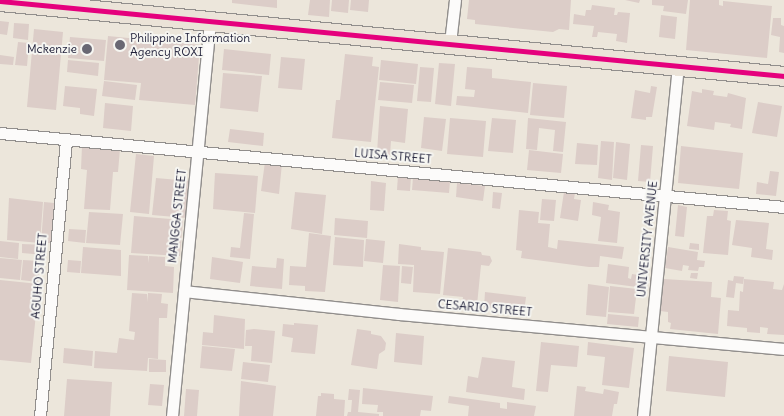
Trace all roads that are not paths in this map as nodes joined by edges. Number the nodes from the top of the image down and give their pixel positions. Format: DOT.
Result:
graph roads {
  1 [pos="455,0"];
  2 [pos="0,1"];
  3 [pos="85,4"];
  4 [pos="210,20"];
  5 [pos="450,43"];
  6 [pos="678,66"];
  7 [pos="784,76"];
  8 [pos="0,133"];
  9 [pos="66,139"];
  10 [pos="198,151"];
  11 [pos="665,195"];
  12 [pos="784,207"];
  13 [pos="184,291"];
  14 [pos="651,337"];
  15 [pos="784,349"];
  16 [pos="40,416"];
  17 [pos="172,416"];
  18 [pos="643,416"];
  1 -- 5 [label="street"];
  2 -- 3 [label="main road"];
  3 -- 4 [label="main road"];
  4 -- 5 [label="main road"];
  4 -- 10 [label="street, MANGGA STREET"];
  5 -- 6 [label="main road"];
  6 -- 7 [label="main road"];
  6 -- 11 [label="street, UNIVERSITY AVENUE"];
  8 -- 9 [label="street, LUISA STREET"];
  9 -- 10 [label="street, LUISA STREET"];
  9 -- 16 [label="street, AGUHO STREET"];
  10 -- 11 [label="street, LUISA STREET"];
  10 -- 13 [label="street, MANGGA STREET"];
  11 -- 12 [label="street, LUISA STREET"];
  11 -- 14 [label="street, UNIVERSITY AVENUE"];
  13 -- 14 [label="street, CESARIO STREET"];
  13 -- 17 [label="street, MANGGA STREET"];
  14 -- 15 [label="street, CESARIO STREET"];
  14 -- 18 [label="street, UNIVERSITY AVENUE"];
}
